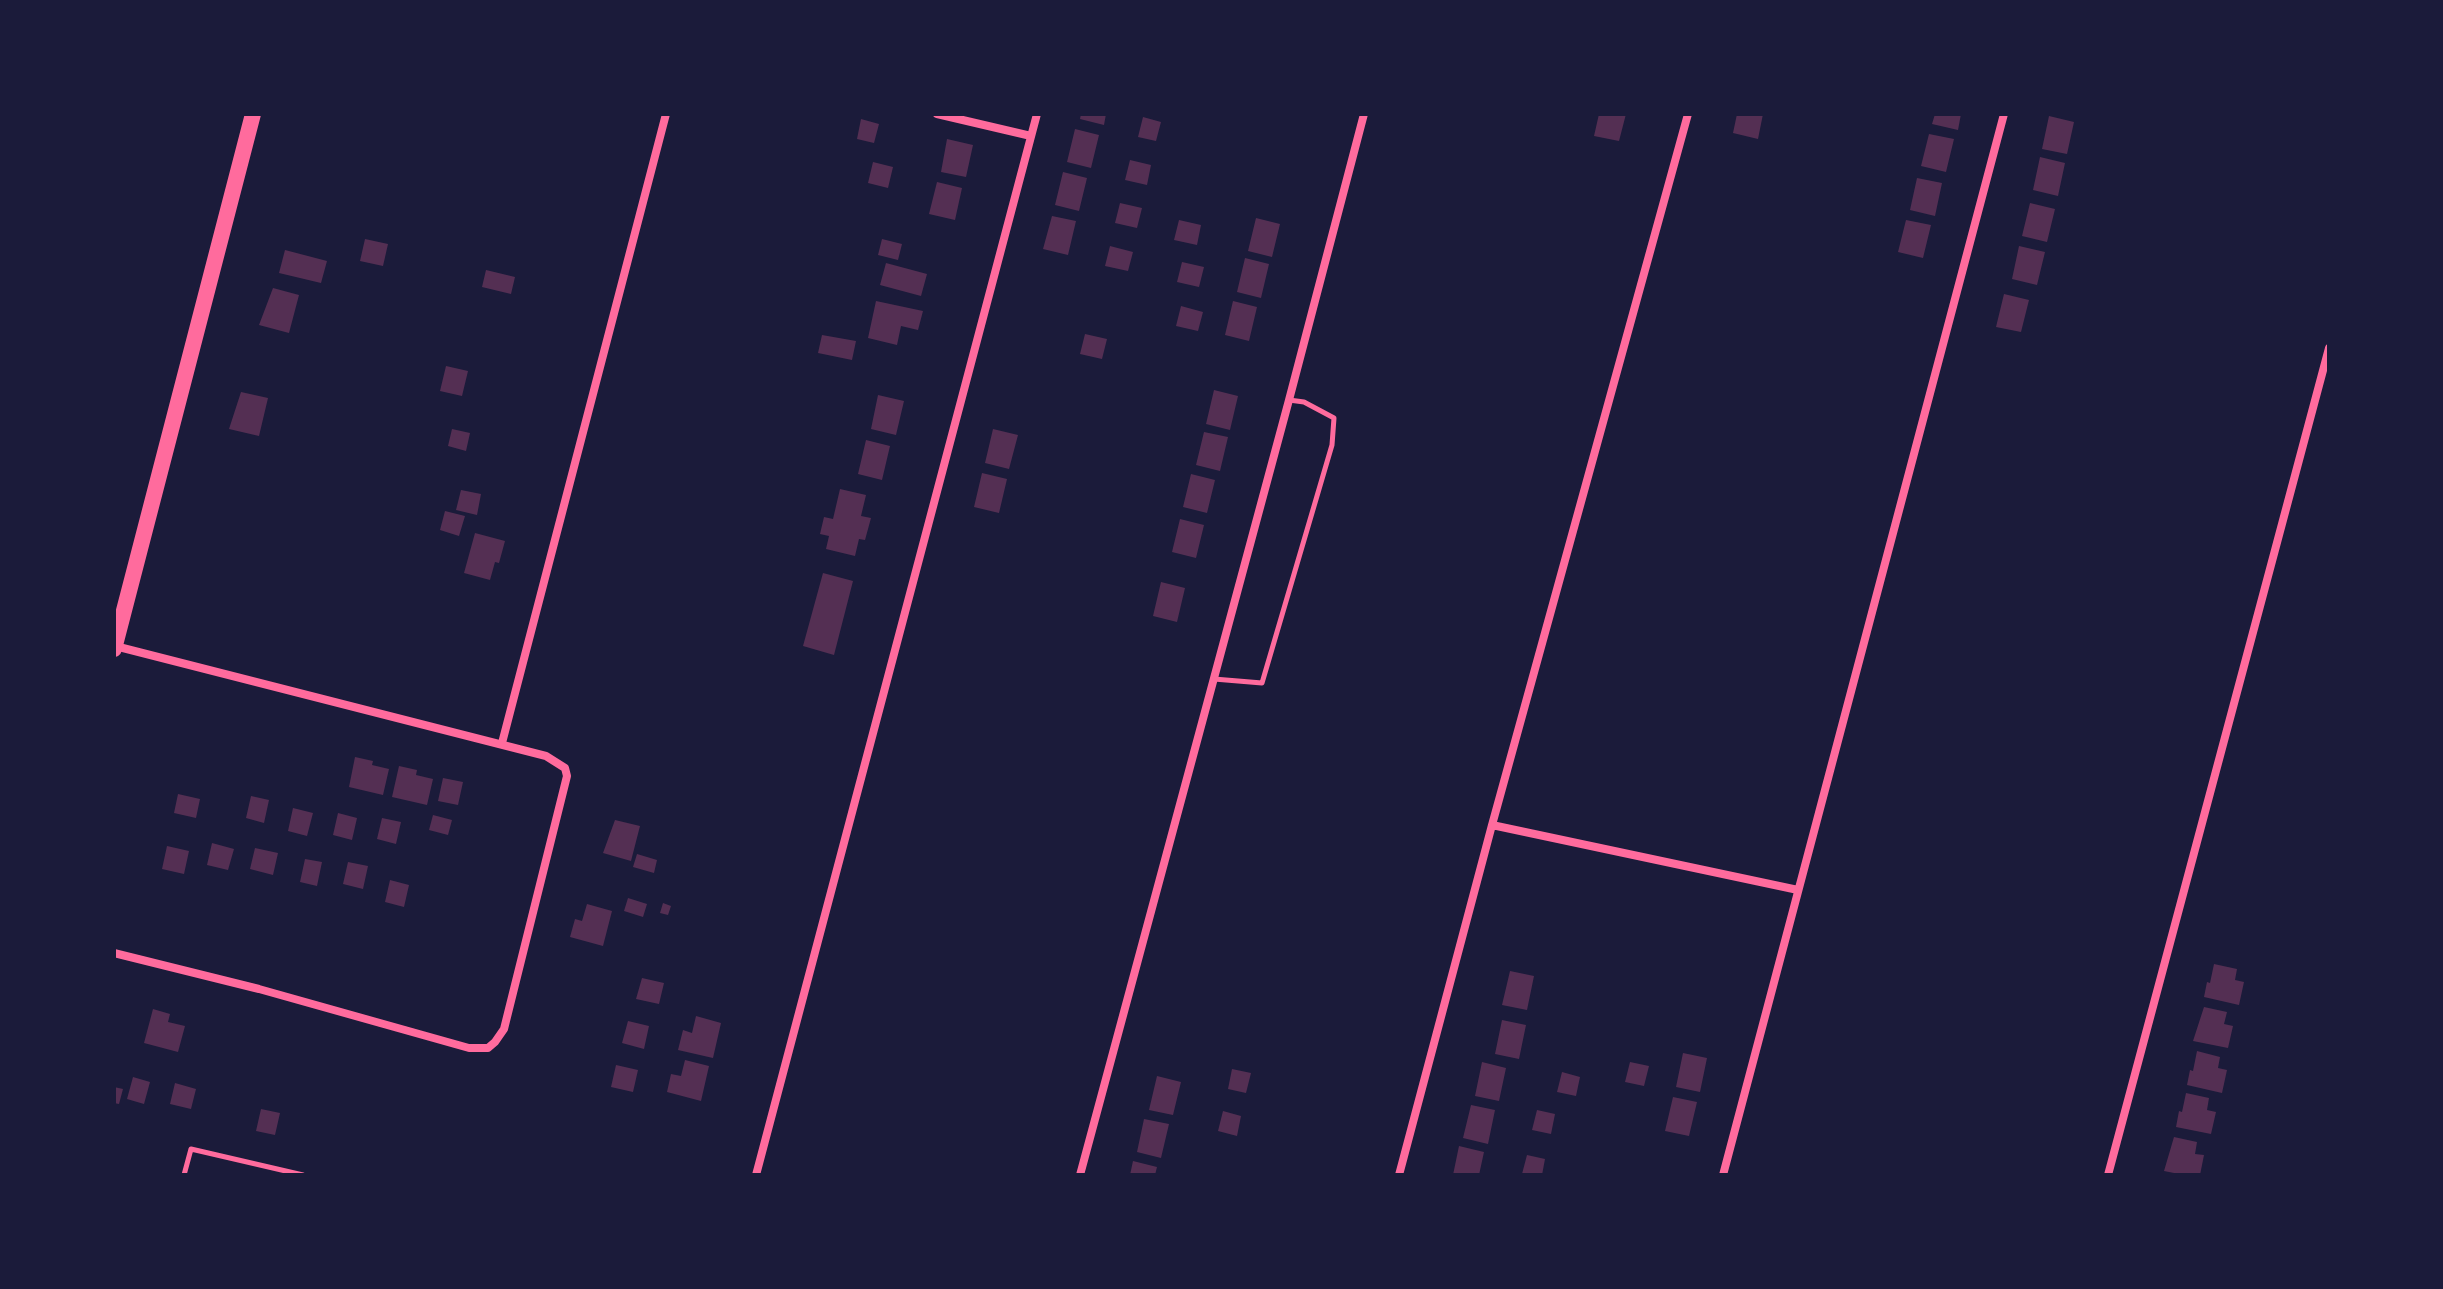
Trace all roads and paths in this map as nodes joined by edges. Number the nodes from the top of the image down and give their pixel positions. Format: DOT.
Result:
graph roads {
  1 [pos="253,114"];
  2 [pos="666,114"];
  3 [pos="937,114"];
  4 [pos="1037,114"];
  5 [pos="1364,114"];
  6 [pos="1688,114"];
  7 [pos="2004,114"];
  8 [pos="1031,136"];
  9 [pos="2329,348"];
  10 [pos="1289,400"];
  11 [pos="114,648"];
  12 [pos="1213,679"];
  13 [pos="502,743"];
  14 [pos="1492,825"];
  15 [pos="1798,890"];
  16 [pos="114,953"];
  17 [pos="184,1175"];
  18 [pos="303,1175"];
  19 [pos="756,1175"];
  20 [pos="1080,1175"];
  21 [pos="1399,1175"];
  22 [pos="1723,1175"];
  23 [pos="2108,1175"];
  1 -- 11 [label="main road"];
  2 -- 13 [label="street"];
  3 -- 8 [label="street"];
  4 -- 8 [label="street"];
  5 -- 10 [label="street"];
  6 -- 14 [label="street"];
  7 -- 15 [label="street"];
  8 -- 19 [label="street"];
  9 -- 23 [label="street"];
  10 -- 12 [label="street"];
  10 -- 12 [label="lane"];
  11 -- 13 [label="street"];
  12 -- 20 [label="street"];
  13 -- 16 [label="street"];
  14 -- 15 [label="street"];
  14 -- 21 [label="street"];
  15 -- 22 [label="street"];
  17 -- 18 [label="lane"];
}
